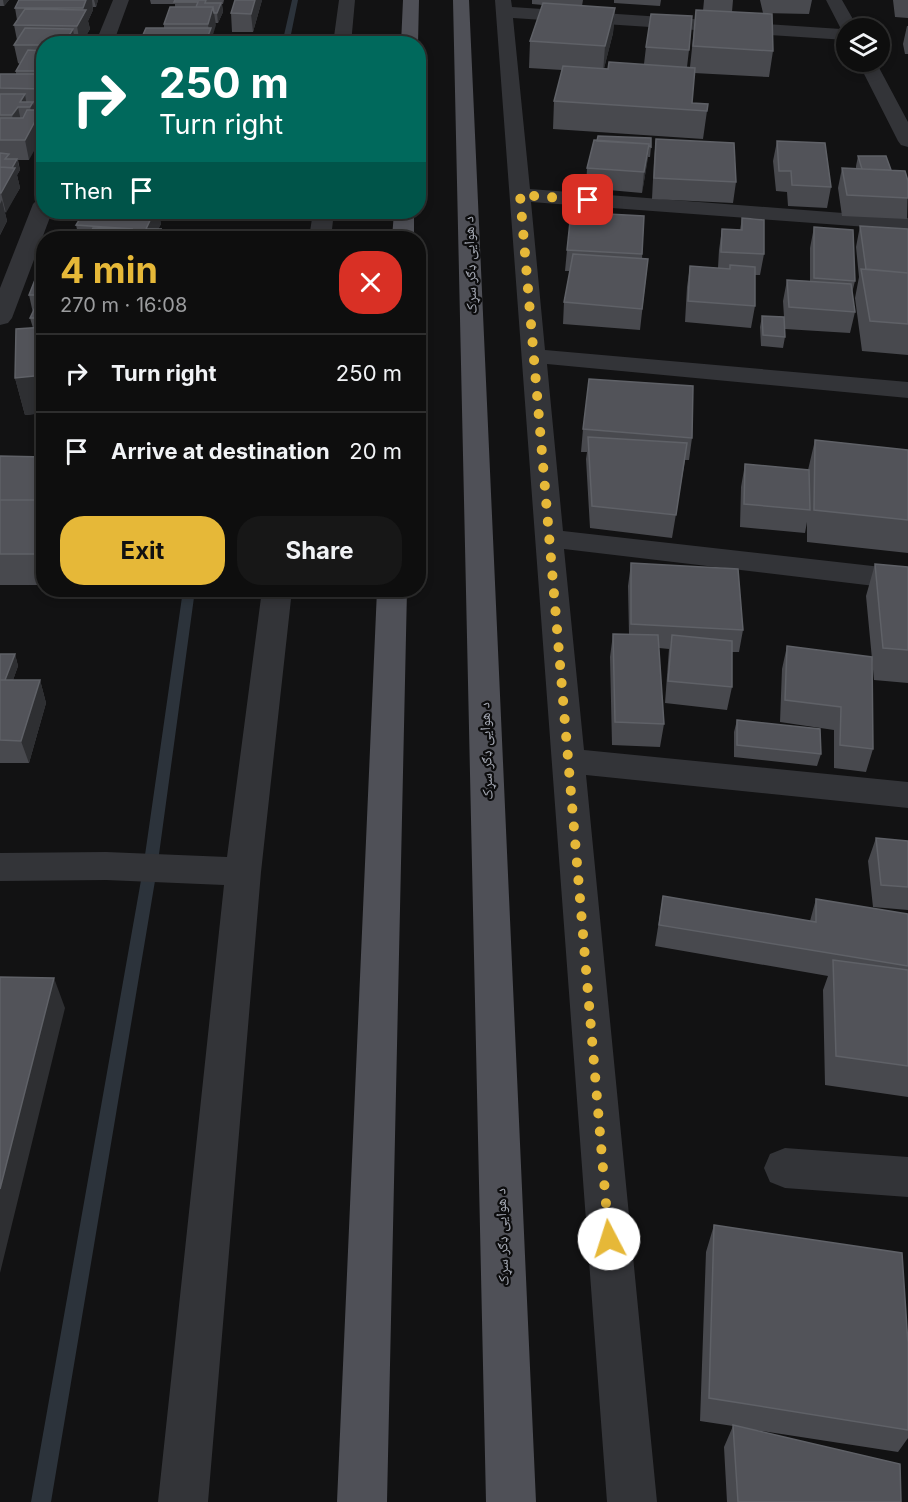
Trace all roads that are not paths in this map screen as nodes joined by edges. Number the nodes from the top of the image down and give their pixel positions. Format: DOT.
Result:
graph roads {
  1 [pos="121,0"];
  2 [pos="347,0"];
  3 [pos="411,0"];
  4 [pos="461,0"];
  5 [pos="834,0"];
  6 [pos="503,6"];
  7 [pos="844,18"];
  8 [pos="836,34"];
  9 [pos="107,36"];
  10 [pos="343,36"];
  11 [pos="410,36"];
  12 [pos="872,72"];
  13 [pos="908,141"];
  14 [pos="520,195"];
  15 [pos="38,219"];
  16 [pos="908,224"];
  17 [pos="0,318"];
  18 [pos="534,356"];
  19 [pos="908,390"];
  20 [pos="549,538"];
  21 [pos="908,580"];
  22 [pos="276,597"];
  23 [pos="392,597"];
  24 [pos="568,761"];
  25 [pos="908,795"];
  26 [pos="0,867"];
  27 [pos="243,872"];
  28 [pos="785,1168"];
  29 [pos="908,1177"];
  30 [pos="183,1502"];
  31 [pos="362,1502"];
  32 [pos="511,1502"];
  33 [pos="632,1502"];
  1 -- 9 [label="street"];
  2 -- 10 [label="street"];
  3 -- 11 [label="main road"];
  4 -- 32 [label="main road, د هوایی ډګر سړک"];
  5 -- 7 [label="street"];
  6 -- 8 [label="street"];
  6 -- 14 [label="street"];
  12 -- 13 [label="street"];
  14 -- 16 [label="street"];
  14 -- 18 [label="street"];
  15 -- 17 [label="street"];
  18 -- 19 [label="street"];
  18 -- 20 [label="street"];
  20 -- 21 [label="street"];
  20 -- 24 [label="street"];
  22 -- 27 [label="street"];
  23 -- 31 [label="main road"];
  24 -- 25 [label="street"];
  24 -- 33 [label="street"];
  26 -- 27 [label="street"];
  27 -- 30 [label="street"];
  28 -- 29 [label="street"];
}
